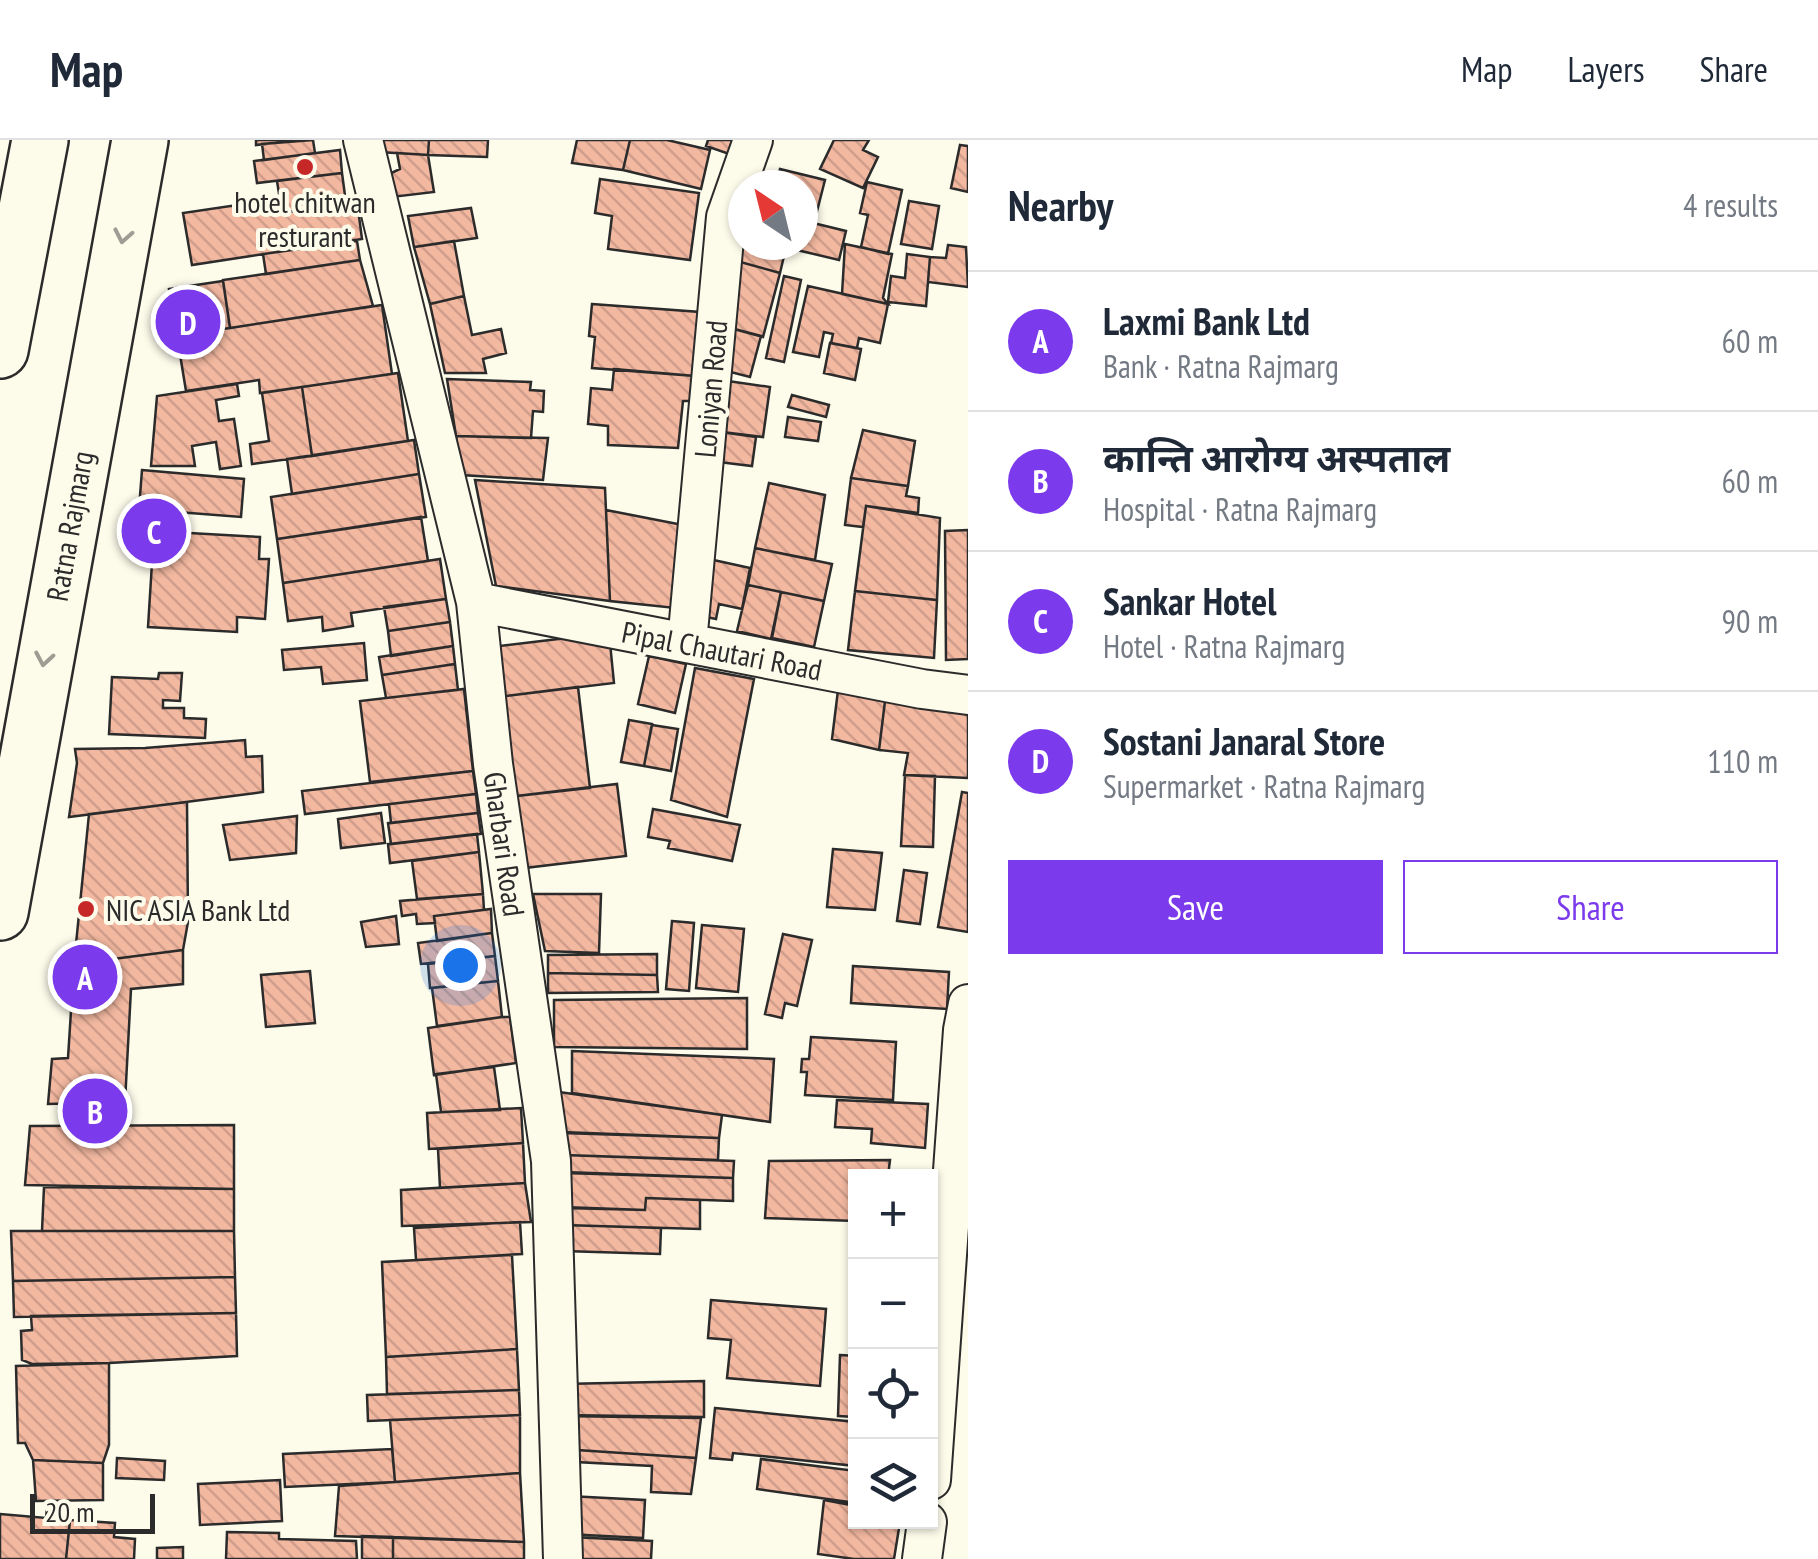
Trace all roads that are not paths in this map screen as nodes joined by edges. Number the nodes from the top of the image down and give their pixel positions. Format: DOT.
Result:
graph roads {
  1 [pos="40,140"];
  2 [pos="140,140"];
  3 [pos="363,140"];
  4 [pos="753,140"];
  5 [pos="0,350"];
  6 [pos="476,602"];
  7 [pos="687,643"];
  8 [pos="968,695"];
  9 [pos="0,912"];
  10 [pos="968,1004"];
  11 [pos="962,1171"];
  12 [pos="934,1439"];
  13 [pos="926,1529"];
  14 [pos="563,1559"];
  15 [pos="922,1559"];
  1 -- 5 [label="highway"];
  2 -- 9 [label="highway, Ratna Rajmarg, one-way"];
  3 -- 6 [label="street, Gharbari Road"];
  4 -- 7 [label="street, Loniyan Road"];
  6 -- 7 [label="street, Pipal Chautari Road"];
  6 -- 14 [label="street, Gharbari Road"];
  7 -- 8 [label="street, Pipal Chautari Road"];
  10 -- 11 [label="street"];
  11 -- 12 [label="street"];
  13 -- 15 [label="street"];
}
